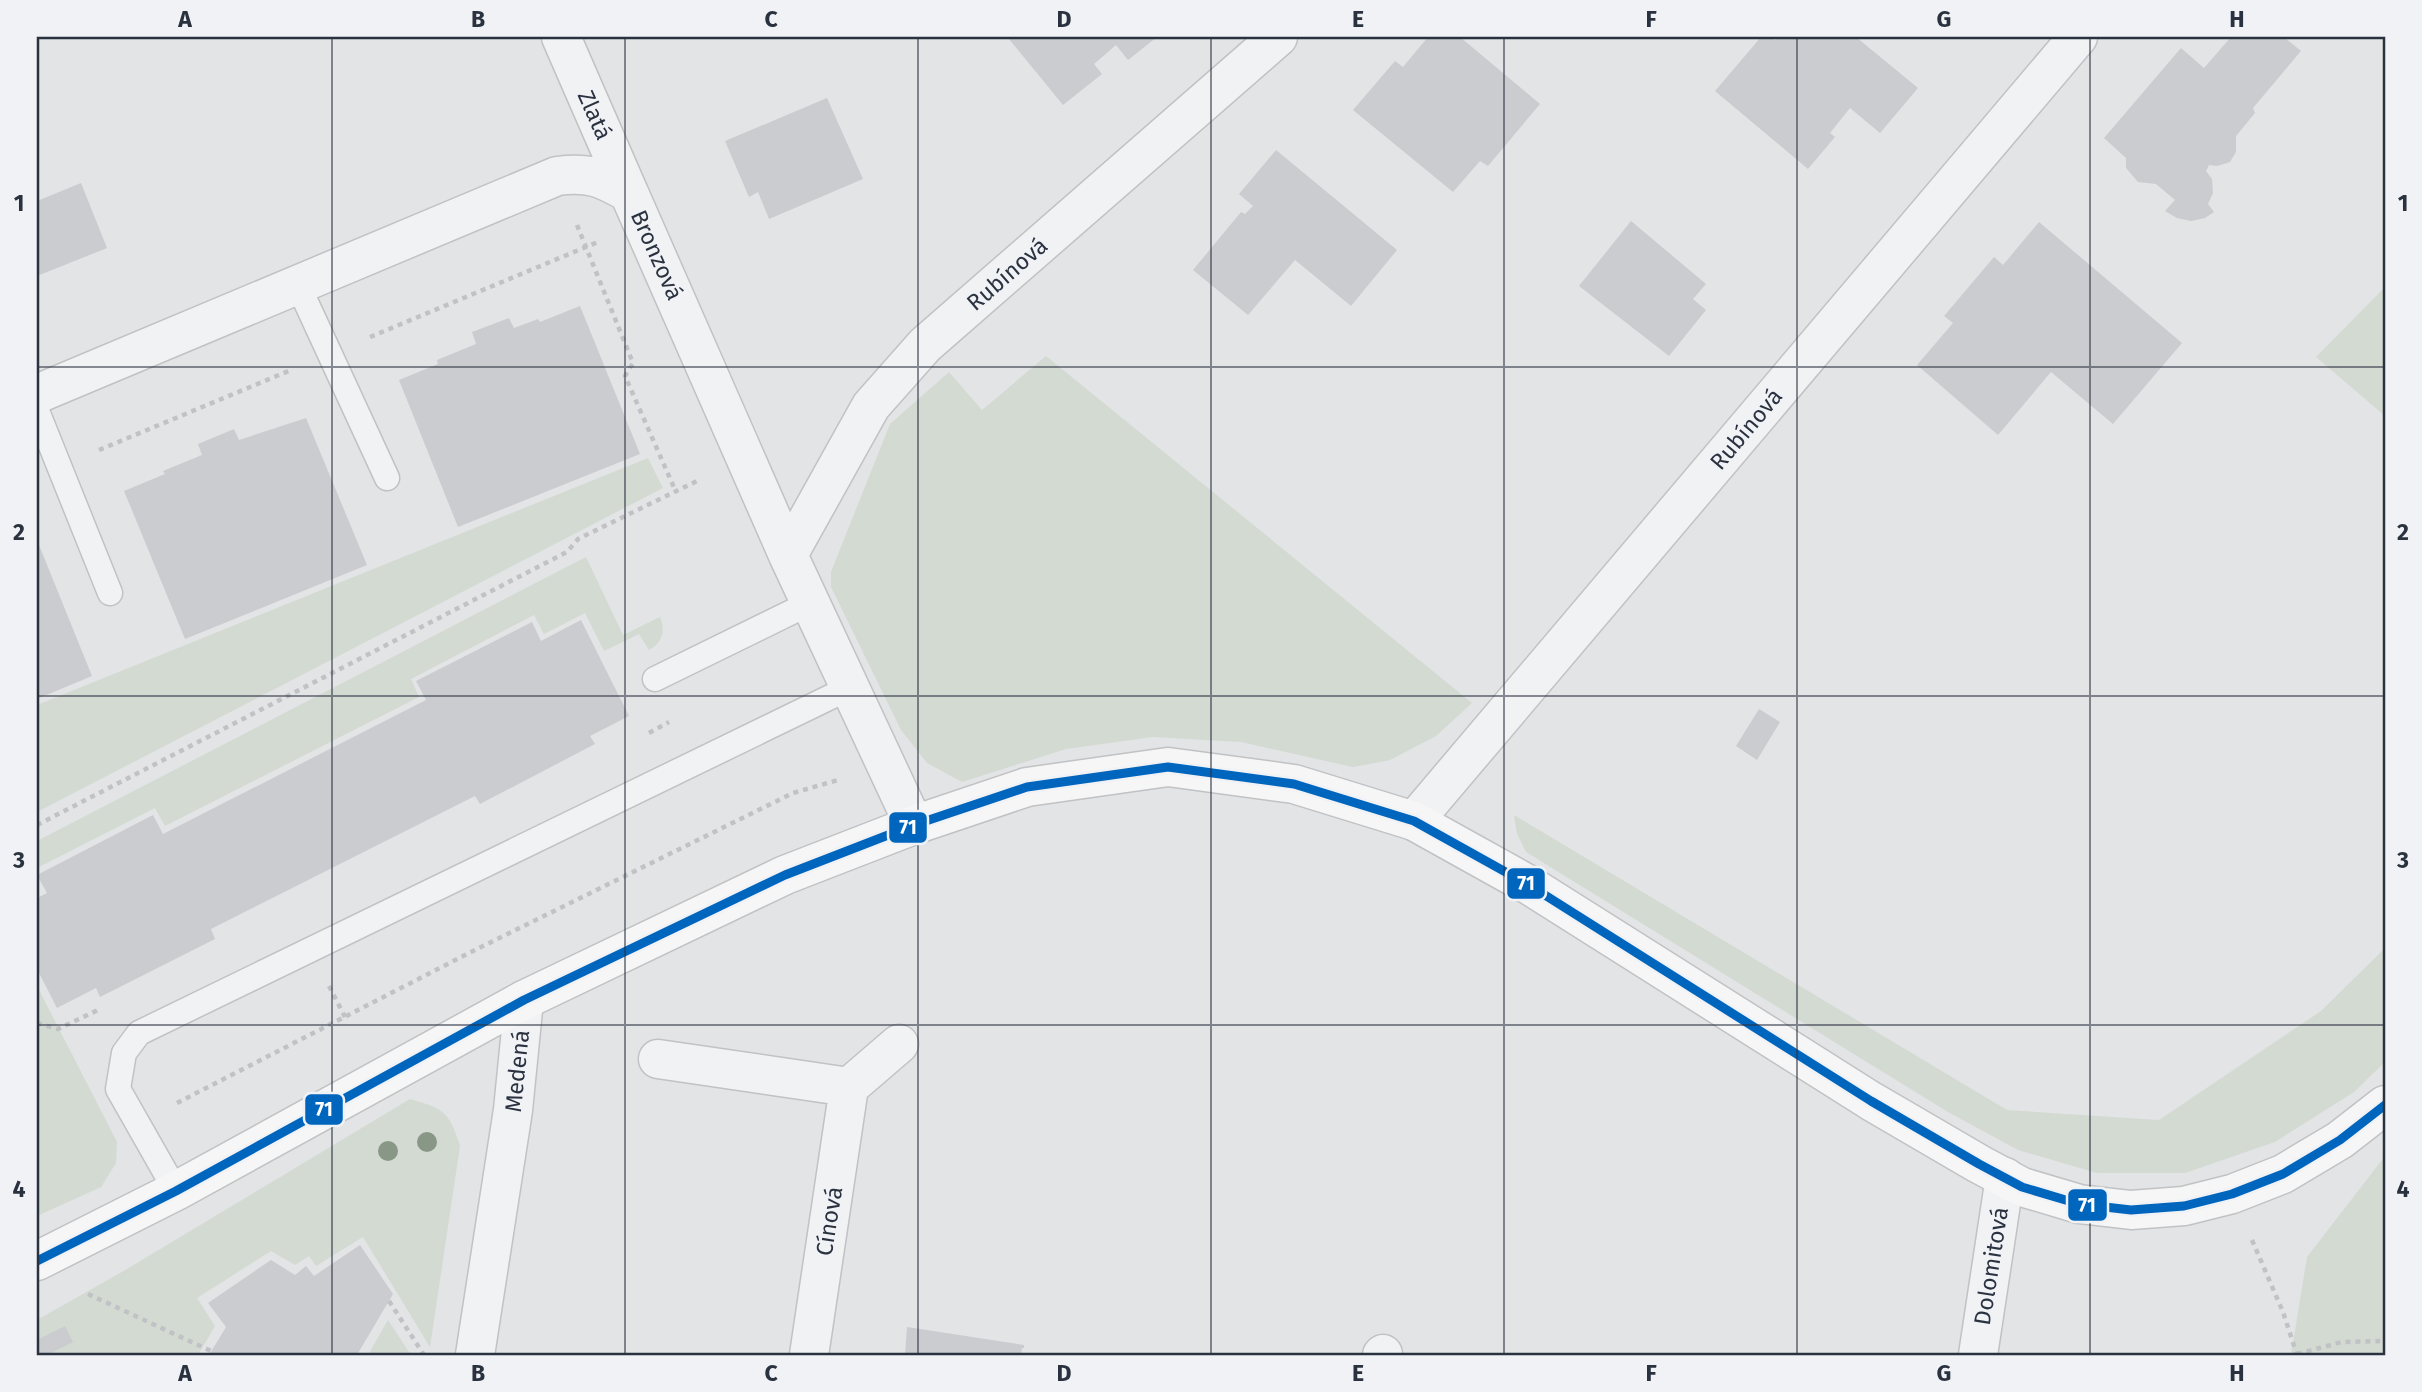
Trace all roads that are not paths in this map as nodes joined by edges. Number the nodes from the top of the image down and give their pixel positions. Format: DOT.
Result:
graph roads {
  1 [pos="561,37"];
  2 [pos="1278,37"];
  3 [pos="2078,37"];
  4 [pos="629,193"];
  5 [pos="298,285"];
  6 [pos="37,394"];
  7 [pos="37,411"];
  8 [pos="387,478"];
  9 [pos="788,555"];
  10 [pos="110,593"];
  11 [pos="810,603"];
  12 [pos="654,678"];
  13 [pos="849,688"];
  14 [pos="1414,821"];
  15 [pos="914,825"];
  16 [pos="524,1000"];
  17 [pos="899,1044"];
  18 [pos="659,1059"];
  19 [pos="849,1087"];
  20 [pos="2385,1105"];
  21 [pos="2005,1177"];
  22 [pos="176,1192"];
  23 [pos="37,1261"];
  24 [pos="475,1355"];
  25 [pos="809,1355"];
  26 [pos="1978,1355"];
  1 -- 4 [label="street, Zlatá"];
  2 -- 9 [label="street, Rubínová"];
  3 -- 14 [label="street, Rubínová"];
  4 -- 5 [label="street, Bronzová"];
  4 -- 9 [label="street, Bronzová"];
  5 -- 6 [label="street, Bronzová"];
  5 -- 8 [label="lane"];
  7 -- 10 [label="lane"];
  9 -- 11 [label="street, Bronzová"];
  11 -- 12 [label="lane"];
  11 -- 13 [label="street, Bronzová"];
  13 -- 15 [label="street, Bronzová"];
  13 -- 22 [label="lane"];
  14 -- 15 [label="street"];
  14 -- 21 [label="street"];
  15 -- 16 [label="street"];
  16 -- 22 [label="street, Medená"];
  16 -- 24 [label="street, Medená"];
  17 -- 19 [label="street"];
  18 -- 19 [label="street"];
  19 -- 25 [label="street, Cínová"];
  20 -- 21 [label="street"];
  21 -- 26 [label="street, Dolomitová"];
  22 -- 23 [label="street, Medená"];
}
